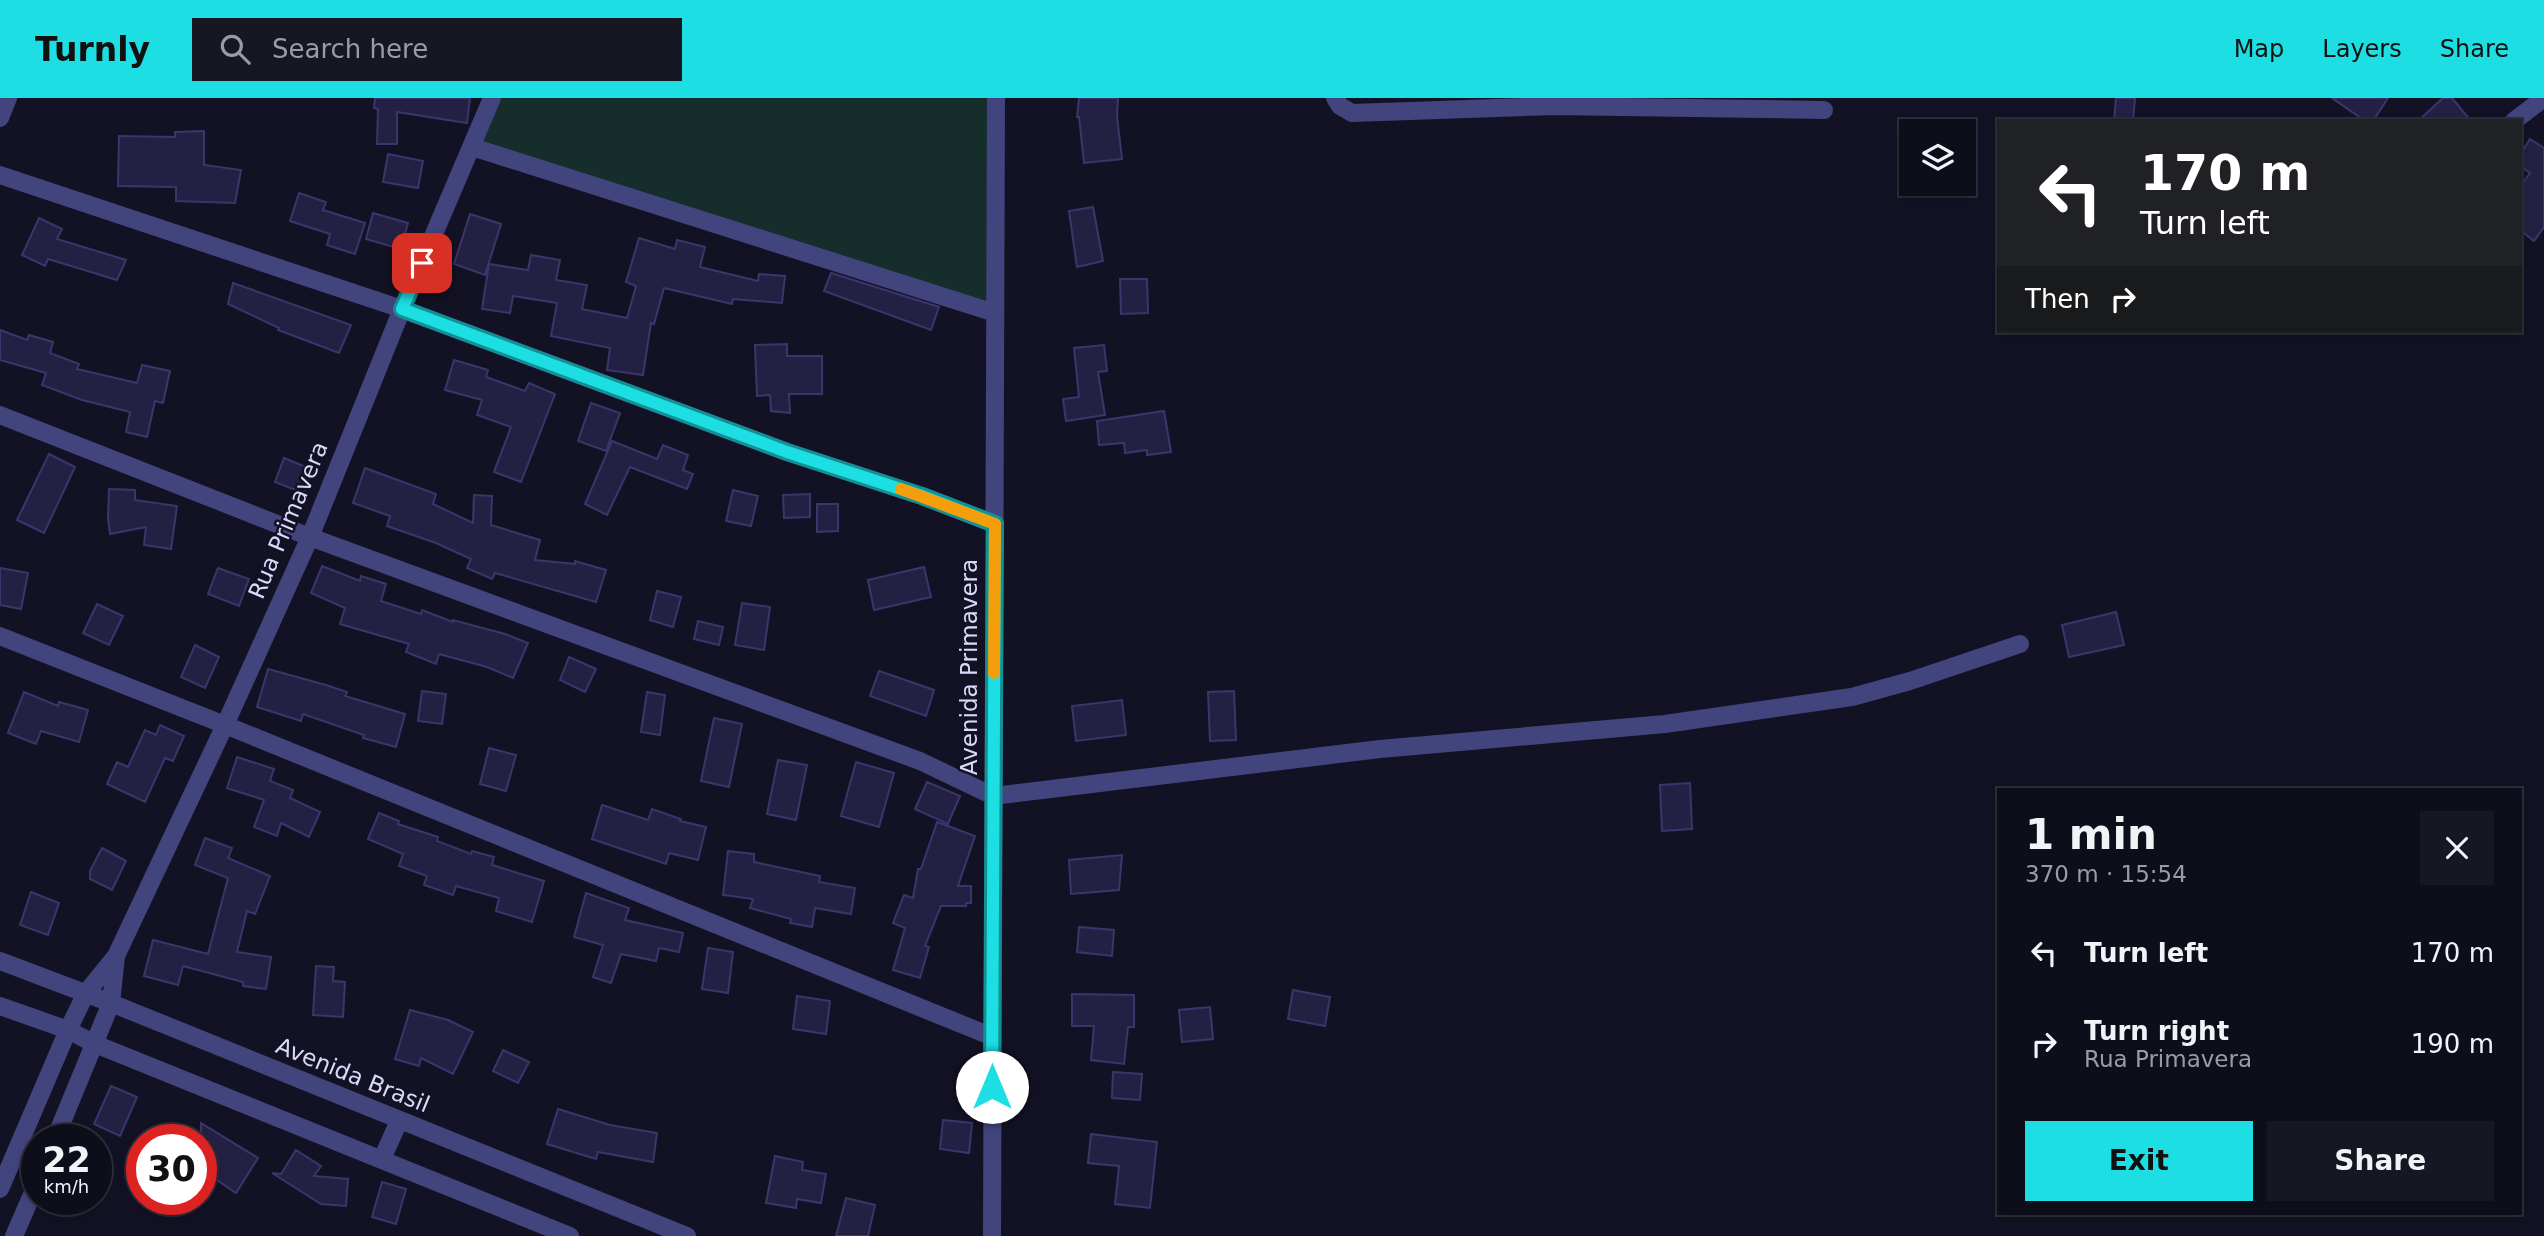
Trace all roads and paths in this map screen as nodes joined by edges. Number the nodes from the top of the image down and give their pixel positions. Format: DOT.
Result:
graph roads {
  1 [pos="8,98"];
  2 [pos="492,98"];
  3 [pos="996,98"];
  4 [pos="1335,98"];
  5 [pos="2544,98"];
  6 [pos="1824,110"];
  7 [pos="0,118"];
  8 [pos="2517,119"];
  9 [pos="472,147"];
  10 [pos="0,175"];
  11 [pos="402,309"];
  12 [pos="995,313"];
  13 [pos="0,415"];
  14 [pos="995,524"];
  15 [pos="310,537"];
  16 [pos="0,636"];
  17 [pos="2020,644"];
  18 [pos="225,725"];
  19 [pos="993,796"];
  20 [pos="116,956"];
  21 [pos="0,961"];
  22 [pos="86,993"];
  23 [pos="111,1003"];
  24 [pos="0,1006"];
  25 [pos="68,1030"];
  26 [pos="993,1037"];
  27 [pos="95,1044"];
  28 [pos="42,1090"];
  29 [pos="69,1105"];
  30 [pos="399,1121"];
  31 [pos="61,1124"];
  32 [pos="383,1159"];
  33 [pos="0,1189"];
  34 [pos="23,1215"];
  35 [pos="14,1236"];
  36 [pos="570,1236"];
  37 [pos="687,1236"];
  38 [pos="992,1236"];
  1 -- 7 [label="street"];
  2 -- 9 [label="street, Rua Primavera"];
  3 -- 12 [label="street, Avenida Primavera"];
  4 -- 6 [label="street"];
  5 -- 8 [label="street"];
  9 -- 11 [label="street, Rua Primavera"];
  9 -- 12 [label="street"];
  10 -- 11 [label="street"];
  11 -- 14 [label="street"];
  11 -- 15 [label="street, Rua Primavera"];
  12 -- 14 [label="street, Avenida Primavera"];
  13 -- 15 [label="street"];
  14 -- 19 [label="street, Avenida Primavera"];
  15 -- 18 [label="street, Rua Primavera"];
  15 -- 19 [label="street"];
  16 -- 18 [label="street"];
  17 -- 19 [label="street"];
  18 -- 20 [label="street, Rua Primavera"];
  18 -- 26 [label="street"];
  19 -- 26 [label="street, Avenida Primavera"];
  20 -- 22 [label="street"];
  20 -- 23 [label="street"];
  21 -- 22 [label="street, Avenida Brasil"];
  22 -- 23 [label="street, Avenida Brasil"];
  22 -- 25 [label="street"];
  23 -- 27 [label="street"];
  23 -- 30 [label="street, Avenida Brasil"];
  24 -- 25 [label="street"];
  25 -- 27 [label="street"];
  25 -- 28 [label="street"];
  26 -- 38 [label="street, Avenida Primavera"];
  27 -- 29 [label="street"];
  27 -- 32 [label="street"];
  28 -- 29 [label="street"];
  28 -- 33 [label="street"];
  29 -- 31 [label="street"];
  30 -- 32 [label="street"];
  30 -- 37 [label="street, Avenida Brasil"];
  32 -- 36 [label="street"];
  34 -- 35 [label="street"];
}
